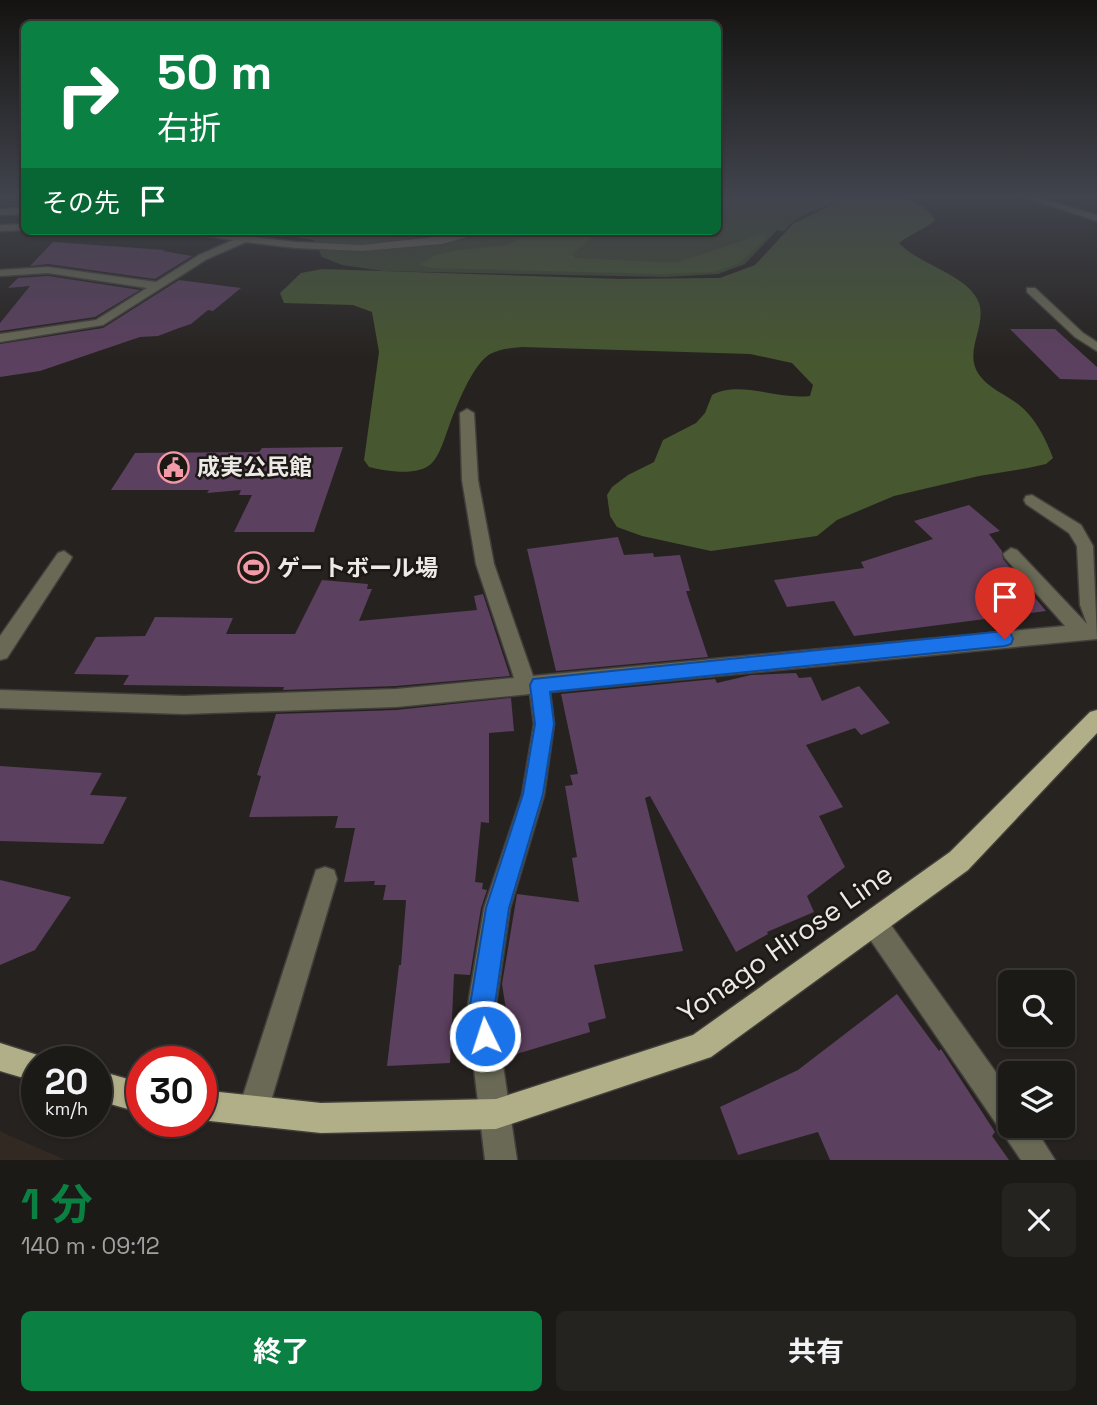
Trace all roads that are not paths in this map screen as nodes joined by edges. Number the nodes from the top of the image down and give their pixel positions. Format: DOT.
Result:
graph roads {
  1 [pos="220,250"];
  2 [pos="0,273"];
  3 [pos="158,286"];
  4 [pos="1031,290"];
  5 [pos="0,338"];
  6 [pos="1097,347"];
  7 [pos="467,413"];
  8 [pos="1032,499"];
  9 [pos="1011,554"];
  10 [pos="64,557"];
  11 [pos="1092,629"];
  12 [pos="0,652"];
  13 [pos="533,685"];
  14 [pos="0,699"];
  15 [pos="1097,719"];
  16 [pos="325,880"];
  17 [pos="874,923"];
  18 [pos="0,1058"];
  19 [pos="21,1064"];
  20 [pos="998,1101"];
  21 [pos="217,1107"];
  22 [pos="253,1111"];
  23 [pos="496,1114"];
  24 [pos="1024,1138"];
  25 [pos="502,1160"];
  26 [pos="1039,1160"];
  1 -- 3 [label="street"];
  2 -- 3 [label="street"];
  3 -- 5 [label="street"];
  4 -- 6 [label="street"];
  7 -- 13 [label="street"];
  8 -- 11 [label="street"];
  9 -- 11 [label="street"];
  10 -- 12 [label="street"];
  11 -- 13 [label="street"];
  13 -- 14 [label="street"];
  13 -- 23 [label="street"];
  15 -- 17 [label="main road, Yonago Hirose Line"];
  16 -- 22 [label="street"];
  17 -- 20 [label="street"];
  17 -- 23 [label="main road, Yonago Hirose Line"];
  18 -- 19 [label="main road"];
  21 -- 22 [label="main road, Yonago Hirose Line"];
  22 -- 23 [label="main road, Yonago Hirose Line"];
  23 -- 25 [label="street"];
  24 -- 26 [label="street"];
}
